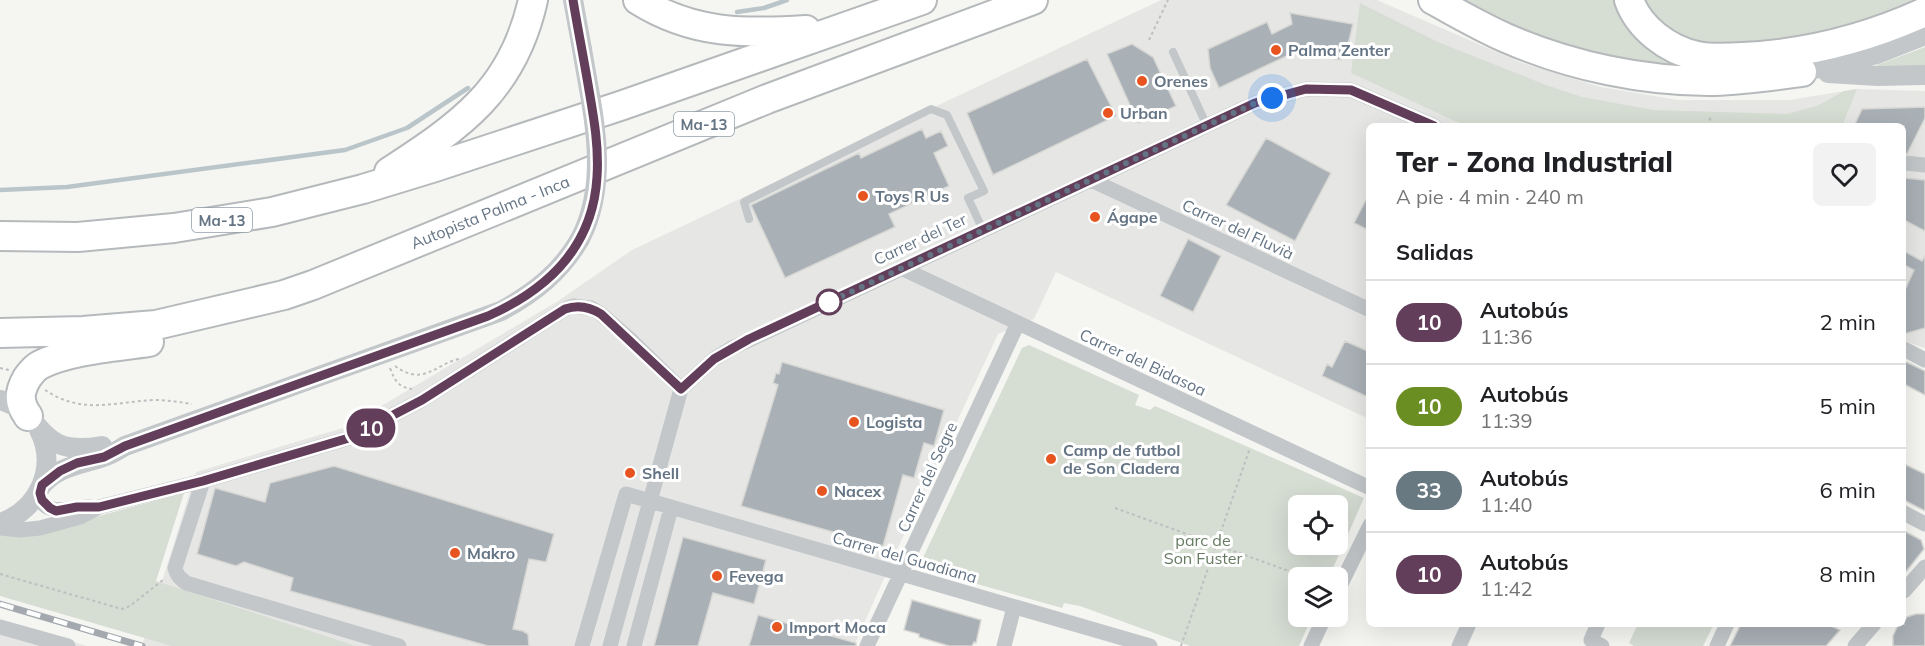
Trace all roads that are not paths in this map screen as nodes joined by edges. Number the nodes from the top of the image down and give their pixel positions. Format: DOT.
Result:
graph roads {
  1 [pos="533,0"];
  2 [pos="573,0"];
  3 [pos="638,0"];
  4 [pos="921,0"];
  5 [pos="1033,0"];
  6 [pos="1433,0"];
  7 [pos="1629,0"];
  8 [pos="1925,12"];
  9 [pos="841,28"];
  10 [pos="1925,35"];
  11 [pos="1173,52"];
  12 [pos="1802,72"];
  13 [pos="1925,75"];
  14 [pos="1427,123"];
  15 [pos="1206,126"];
  16 [pos="1906,164"];
  17 [pos="1925,165"];
  18 [pos="1091,180"];
  19 [pos="363,189"];
  20 [pos="749,219"];
  21 [pos="983,230"];
  22 [pos="0,236"];
  23 [pos="901,268"];
  24 [pos="284,295"];
  25 [pos="1366,308"];
  26 [pos="1018,323"];
  27 [pos="0,333"];
  28 [pos="1906,350"];
  29 [pos="1925,360"];
  30 [pos="681,389"];
  31 [pos="0,400"];
  32 [pos="33,422"];
  33 [pos="125,446"];
  34 [pos="203,481"];
  35 [pos="1366,486"];
  36 [pos="41,487"];
  37 [pos="651,502"];
  38 [pos="99,507"];
  39 [pos="671,508"];
  40 [pos="1906,514"];
  41 [pos="0,523"];
  42 [pos="1925,524"];
  43 [pos="0,528"];
  44 [pos="1366,533"];
  45 [pos="1925,567"];
  46 [pos="1348,570"];
  47 [pos="901,574"];
  48 [pos="1906,589"];
  49 [pos="1014,607"];
  50 [pos="0,627"];
  51 [pos="1320,627"];
  52 [pos="1468,627"];
  53 [pos="1597,627"];
  54 [pos="1726,627"];
  55 [pos="1871,627"];
  56 [pos="68,646"];
  57 [pos="399,646"];
  58 [pos="582,646"];
  59 [pos="610,646"];
  60 [pos="634,646"];
  61 [pos="867,646"];
  62 [pos="1004,646"];
  63 [pos="1150,646"];
  64 [pos="1311,646"];
  65 [pos="1459,646"];
  66 [pos="1602,646"];
  67 [pos="1717,646"];
  68 [pos="1855,646"];
  1 -- 19 [label="highway"];
  2 -- 33 [label="street, bridge"];
  3 -- 9 [label="highway"];
  4 -- 9 [label="highway, Ma-13"];
  5 -- 24 [label="highway, Autopista Palma - Inca / Ma-13"];
  6 -- 12 [label="highway"];
  7 -- 8 [label="highway"];
  9 -- 19 [label="highway, Ma-13"];
  10 -- 12 [label="street"];
  11 -- 15 [label="lane"];
  12 -- 13 [label="street"];
  14 -- 15 [label="street, Carrer del Ter"];
  15 -- 18 [label="street, Carrer del Ter"];
  16 -- 17 [label="street"];
  18 -- 21 [label="street, Carrer del Ter"];
  18 -- 25 [label="street, Carrer del Fluvià"];
  19 -- 22 [label="highway, Ma-13"];
  20 -- 21 [label="lane"];
  21 -- 23 [label="street, Carrer del Ter"];
  23 -- 26 [label="street, Carrer del Bidasoa"];
  23 -- 30 [label="street, Carrer del Ter"];
  24 -- 27 [label="highway, Autopista Palma - Inca / Ma-13"];
  24 -- 32 [label="highway"];
  26 -- 35 [label="street, Carrer del Bidasoa"];
  26 -- 47 [label="street, Carrer del Segre"];
  28 -- 29 [label="street"];
  30 -- 34 [label="street"];
  30 -- 37 [label="street"];
  31 -- 32 [label="street"];
  32 -- 33 [label="street"];
  32 -- 36 [label="street"];
  33 -- 36 [label="street"];
  34 -- 38 [label="street"];
  34 -- 57 [label="street"];
  36 -- 38 [label="street"];
  36 -- 41 [label="street"];
  37 -- 39 [label="street, Carrer del Guadiana"];
  37 -- 58 [label="street, Carrer del Guadiana"];
  37 -- 59 [label="street"];
  38 -- 43 [label="street"];
  39 -- 47 [label="street, Carrer del Guadiana"];
  39 -- 60 [label="street"];
  40 -- 42 [label="street"];
  44 -- 46 [label="street"];
  45 -- 48 [label="street"];
  47 -- 49 [label="street, Carrer del Guadiana"];
  47 -- 61 [label="street, Carrer del Segre"];
  49 -- 62 [label="street"];
  49 -- 63 [label="street, Carrer del Guadiana"];
  50 -- 56 [label="street"];
  51 -- 64 [label="street"];
  52 -- 65 [label="street"];
  53 -- 66 [label="street"];
  54 -- 67 [label="street"];
  55 -- 68 [label="street"];
}
